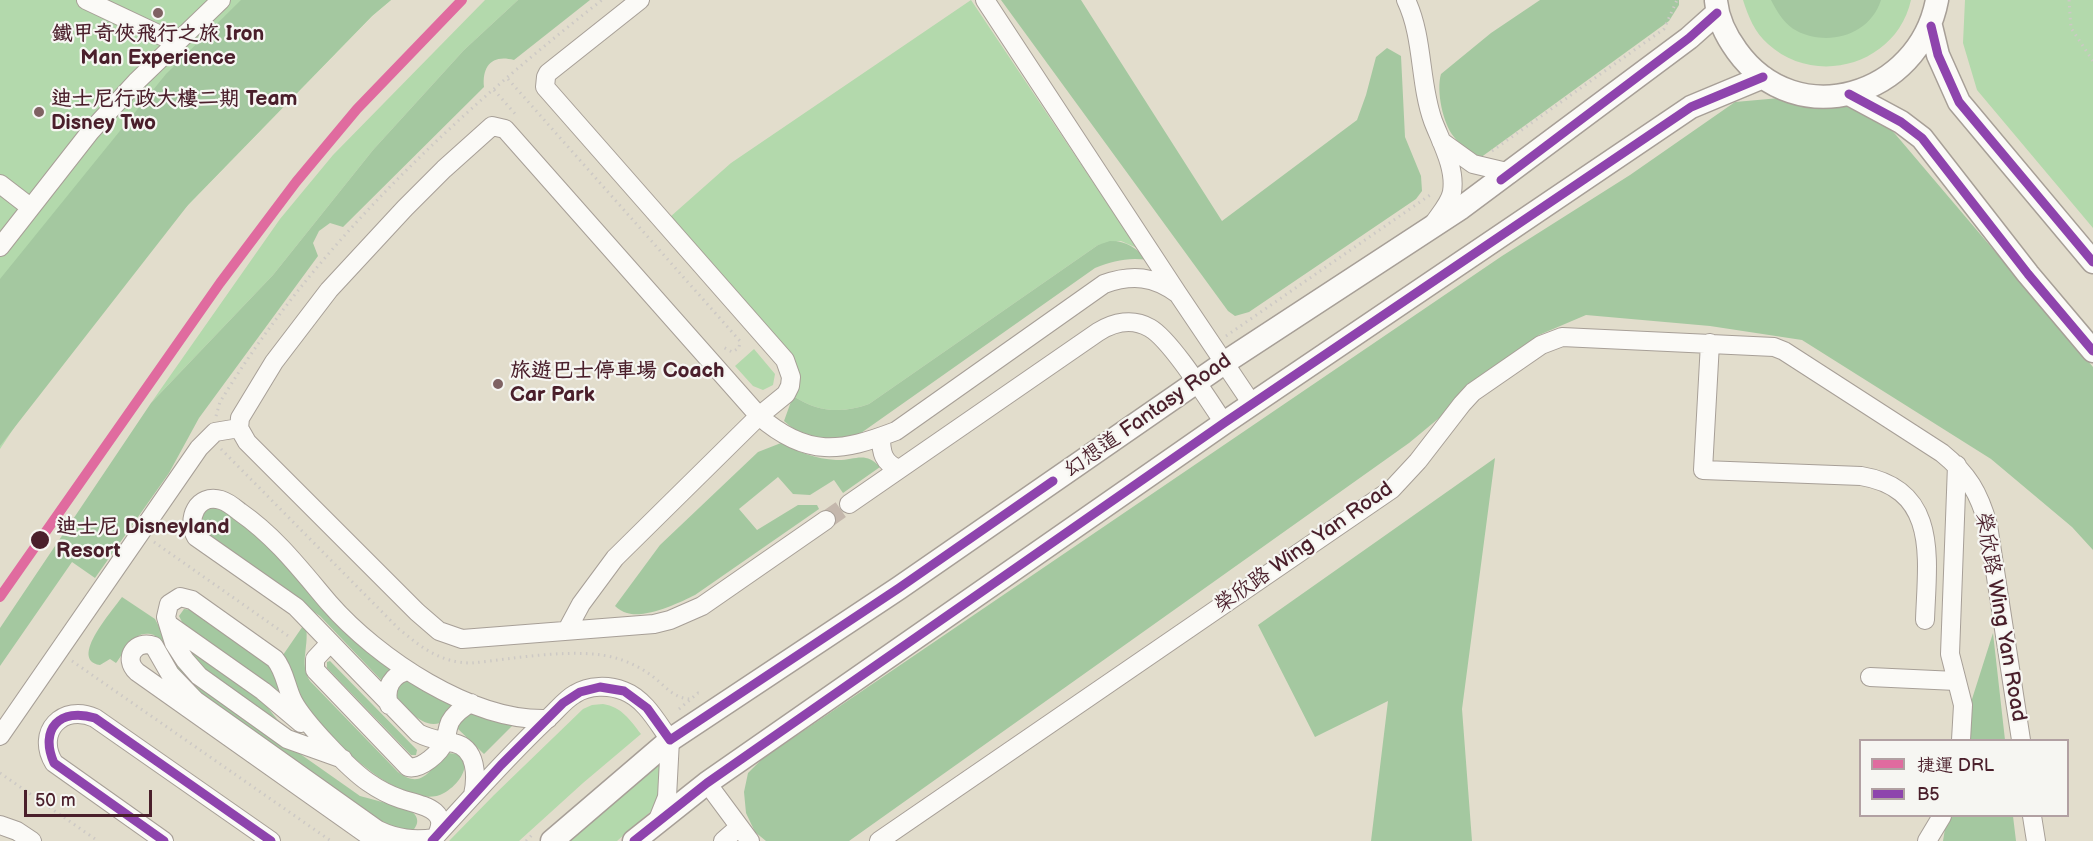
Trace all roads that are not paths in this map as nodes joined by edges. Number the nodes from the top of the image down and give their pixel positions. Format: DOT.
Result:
graph roads {
  1 [pos="86,0"];
  2 [pos="221,0"];
  3 [pos="640,0"];
  4 [pos="985,0"];
  5 [pos="1406,0"];
  6 [pos="1937,0"];
  7 [pos="1716,7"];
  8 [pos="1930,26"];
  9 [pos="177,43"];
  10 [pos="1763,77"];
  11 [pos="1850,94"];
  12 [pos="1441,141"];
  13 [pos="1511,173"];
  14 [pos="0,184"];
  15 [pos="30,207"];
  16 [pos="1431,228"];
  17 [pos="0,247"];
  18 [pos="2093,262"];
  19 [pos="1178,294"];
  20 [pos="1710,343"];
  21 [pos="2093,351"];
  22 [pos="1224,363"];
  23 [pos="1196,383"];
  24 [pos="1252,404"];
  25 [pos="759,416"];
  26 [pos="1224,423"];
  27 [pos="239,428"];
  28 [pos="881,436"];
  29 [pos="1957,465"];
  30 [pos="899,469"];
  31 [pos="849,504"];
  32 [pos="826,520"];
  33 [pos="1925,620"];
  34 [pos="168,624"];
  35 [pos="567,630"];
  36 [pos="330,643"];
  37 [pos="409,671"];
  38 [pos="1870,677"];
  39 [pos="1956,681"];
  40 [pos="471,703"];
  41 [pos="389,705"];
  42 [pos="548,719"];
  43 [pos="0,736"];
  44 [pos="1961,739"];
  45 [pos="2021,739"];
  46 [pos="670,740"];
  47 [pos="445,742"];
  48 [pos="343,759"];
  49 [pos="707,783"];
  50 [pos="473,795"];
  51 [pos="1941,817"];
  52 [pos="2032,817"];
  53 [pos="657,822"];
  54 [pos="0,825"];
  55 [pos="745,834"];
  56 [pos="433,839"];
  57 [pos="32,841"];
  58 [pos="164,841"];
  59 [pos="271,841"];
  60 [pos="376,841"];
  61 [pos="552,841"];
  62 [pos="634,841"];
  63 [pos="723,841"];
  64 [pos="879,841"];
  65 [pos="1927,841"];
  66 [pos="2036,841"];
  1 -- 9 [label="street"];
  2 -- 9 [label="street"];
  3 -- 25 [label="street"];
  4 -- 19 [label="street"];
  5 -- 12 [label="street"];
  6 -- 8 [label="main road"];
  7 -- 10 [label="main road"];
  7 -- 13 [label="main road, 幻想道 Fantasy Road"];
  8 -- 11 [label="main road"];
  8 -- 18 [label="main road"];
  9 -- 15 [label="street"];
  10 -- 11 [label="main road"];
  10 -- 24 [label="main road"];
  11 -- 21 [label="main road"];
  12 -- 13 [label="street"];
  12 -- 16 [label="street"];
  13 -- 16 [label="main road, 幻想道 Fantasy Road"];
  14 -- 15 [label="street"];
  15 -- 17 [label="street"];
  16 -- 22 [label="main road, 幻想道 Fantasy Road"];
  19 -- 22 [label="street"];
  19 -- 28 [label="street"];
  20 -- 29 [label="street, 榮欣路 Wing Yan Road"];
  20 -- 33 [label="street"];
  20 -- 64 [label="street, 榮欣路 Wing Yan Road"];
  22 -- 23 [label="main road, 幻想道 Fantasy Road"];
  22 -- 24 [label="street"];
  23 -- 26 [label="street"];
  23 -- 30 [label="street"];
  23 -- 46 [label="main road, 幻想道 Fantasy Road"];
  24 -- 26 [label="main road"];
  25 -- 27 [label="street"];
  25 -- 28 [label="street"];
  25 -- 35 [label="street"];
  26 -- 49 [label="main road"];
  27 -- 35 [label="street"];
  27 -- 43 [label="street"];
  28 -- 30 [label="street"];
  29 -- 39 [label="street, 榮欣路 Wing Yan Road"];
  29 -- 45 [label="street, 榮欣路 Wing Yan Road"];
  30 -- 31 [label="street"];
  32 -- 35 [label="street"];
  34 -- 48 [label="street"];
  34 -- 48 [label="street"];
  34 -- 48 [label="street"];
  36 -- 37 [label="street"];
  36 -- 41 [label="street"];
  36 -- 47 [label="street"];
  37 -- 40 [label="street"];
  37 -- 41 [label="street"];
  38 -- 39 [label="street"];
  39 -- 44 [label="street, 榮欣路 Wing Yan Road"];
  40 -- 42 [label="street"];
  40 -- 47 [label="street"];
  41 -- 47 [label="street"];
  42 -- 46 [label="street"];
  42 -- 50 [label="street"];
  46 -- 53 [label="street"];
  46 -- 61 [label="main road, 幻想道 Fantasy Road"];
  47 -- 50 [label="street"];
  48 -- 56 [label="street"];
  49 -- 53 [label="main road"];
  49 -- 55 [label="street"];
  50 -- 56 [label="street"];
  51 -- 65 [label="street"];
  52 -- 66 [label="street"];
  53 -- 62 [label="main road"];
  54 -- 57 [label="street"];
  55 -- 63 [label="street"];
  56 -- 60 [label="street"];
  58 -- 59 [label="street"];
}
